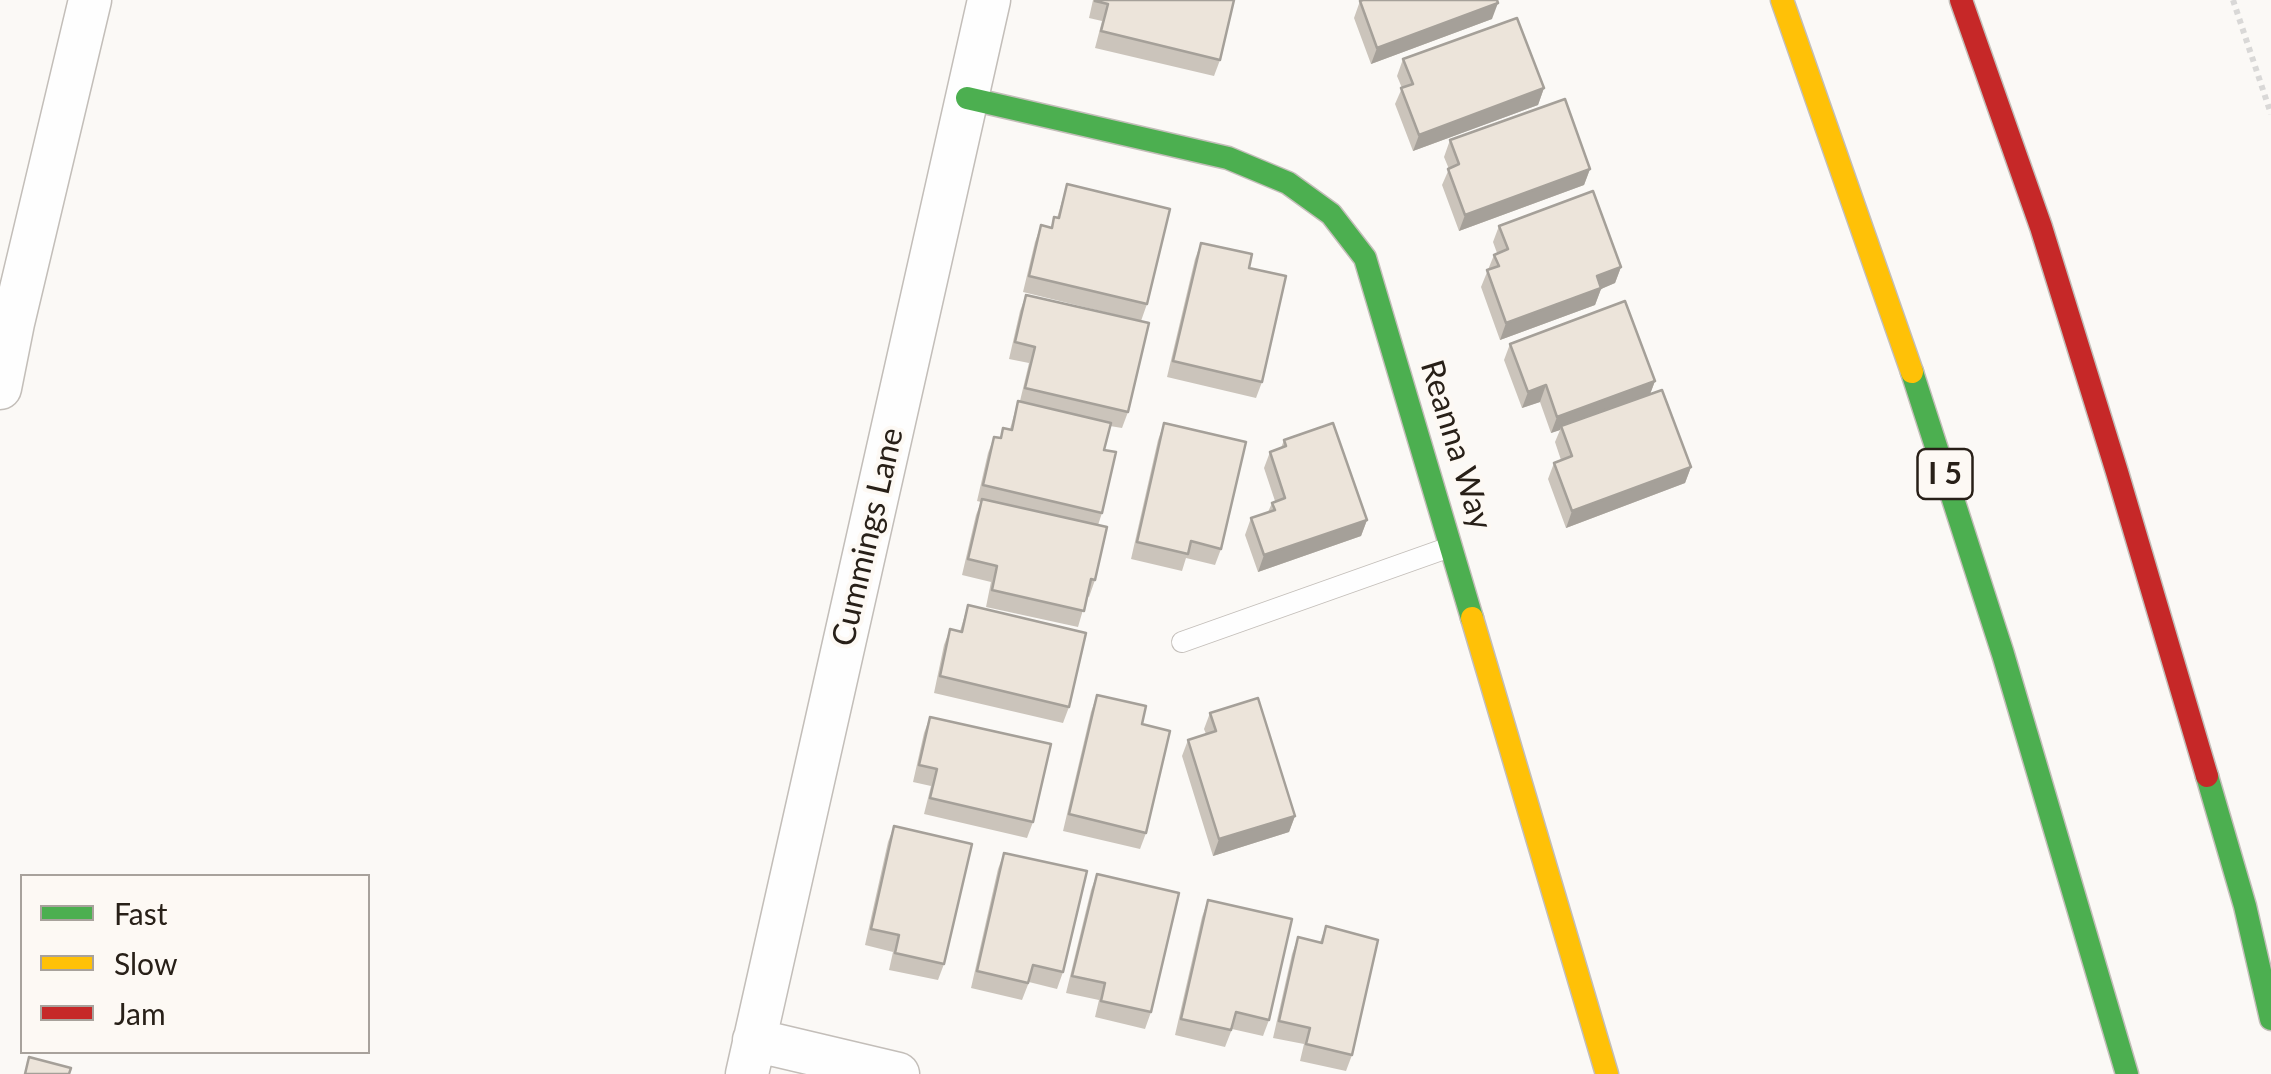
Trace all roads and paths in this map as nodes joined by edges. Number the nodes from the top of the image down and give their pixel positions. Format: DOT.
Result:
graph roads {
  1 [pos="90,0"];
  2 [pos="988,0"];
  3 [pos="1782,0"];
  4 [pos="1961,0"];
  5 [pos="2233,0"];
  6 [pos="966,98"];
  7 [pos="2271,114"];
  8 [pos="7,322"];
  9 [pos="0,388"];
  10 [pos="1452,546"];
  11 [pos="1182,642"];
  12 [pos="2271,1019"];
  13 [pos="750,1057"];
  14 [pos="898,1074"];
  15 [pos="1607,1074"];
  16 [pos="2127,1074"];
  1 -- 8 [label="street"];
  2 -- 6 [label="street, Cummings Lane"];
  3 -- 16 [label="main road, I 5"];
  4 -- 12 [label="main road"];
  5 -- 7 [label="path"];
  6 -- 10 [label="main road, Reanna Way"];
  6 -- 13 [label="street, Cummings Lane"];
  8 -- 9 [label="street"];
  10 -- 11 [label="lane"];
  10 -- 15 [label="main road, Reanna Way"];
  13 -- 14 [label="street"];
}
